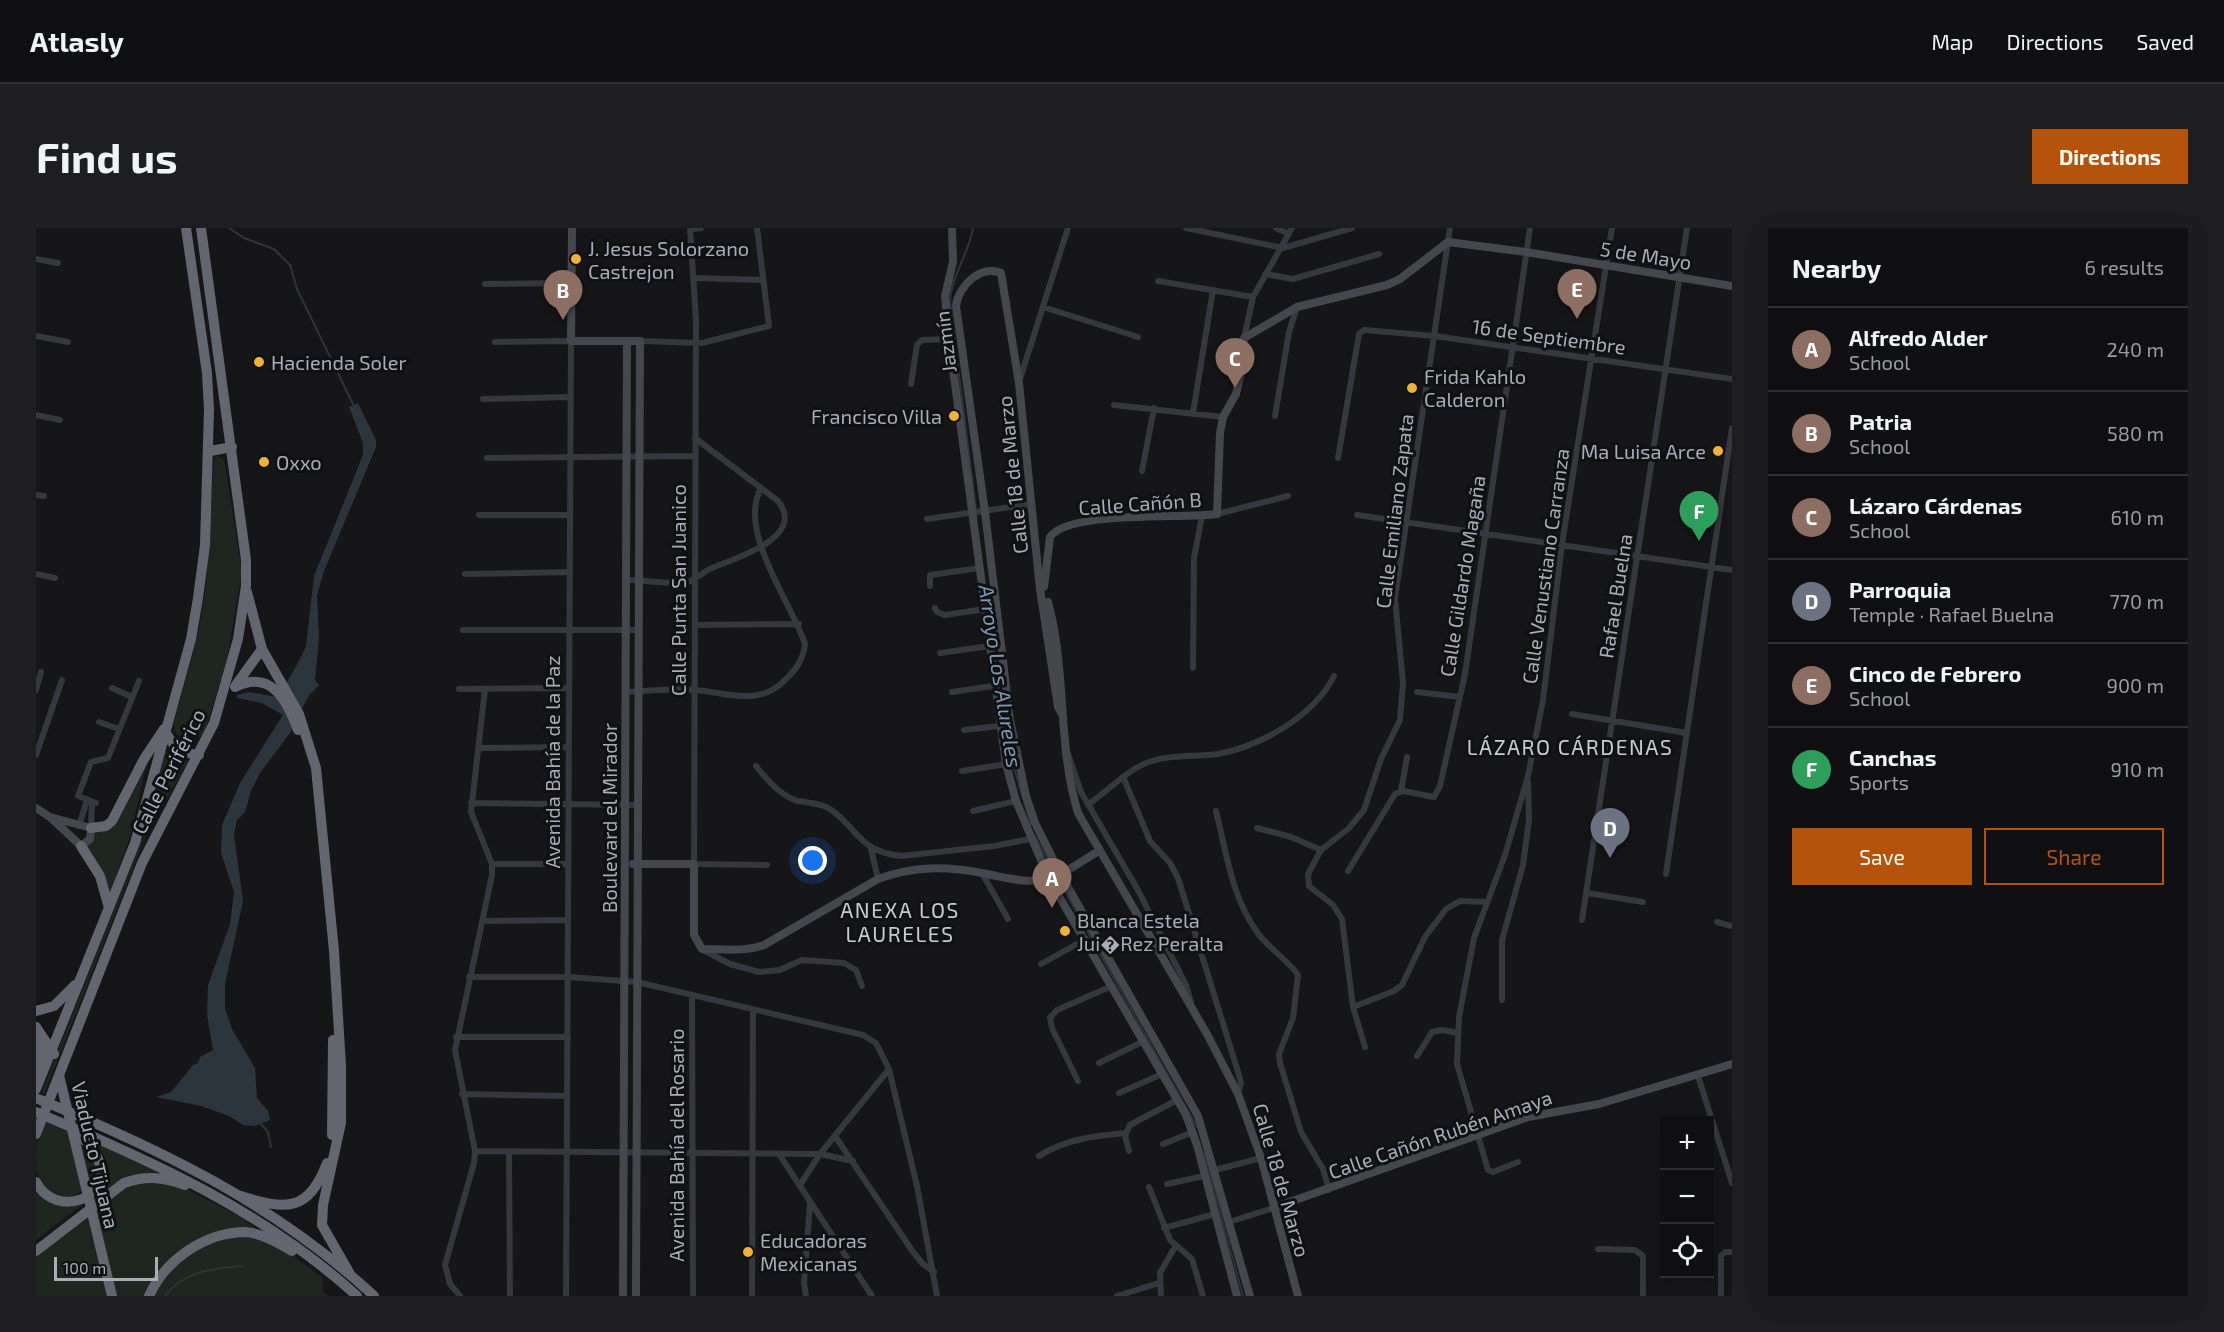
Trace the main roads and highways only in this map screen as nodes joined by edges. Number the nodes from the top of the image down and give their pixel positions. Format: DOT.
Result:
graph roads {
  1 [pos="186,228"];
  2 [pos="201,228"];
  3 [pos="572,228"];
  4 [pos="952,228"];
  5 [pos="1732,286"];
  6 [pos="627,341"];
  7 [pos="1019,383"];
  8 [pos="232,447"];
  9 [pos="210,451"];
  10 [pos="978,513"];
  11 [pos="1217,514"];
  12 [pos="246,586"];
  13 [pos="1041,586"];
  14 [pos="262,649"];
  15 [pos="234,687"];
  16 [pos="280,688"];
  17 [pos="220,707"];
  18 [pos="164,729"];
  19 [pos="199,755"];
  20 [pos="36,808"];
  21 [pos="50,817"];
  22 [pos="79,826"];
  23 [pos="91,828"];
  24 [pos="78,842"];
  25 [pos="1099,850"];
  26 [pos="626,864"];
  27 [pos="638,864"];
  28 [pos="1055,876"];
  29 [pos="109,909"];
  30 [pos="81,978"];
  31 [pos="36,1011"];
  32 [pos="36,1027"];
  33 [pos="36,1040"];
  34 [pos="1732,1064"];
  35 [pos="36,1088"];
  36 [pos="36,1098"];
  37 [pos="36,1112"];
  38 [pos="70,1125"];
  39 [pos="38,1129"];
  40 [pos="36,1143"];
  41 [pos="36,1182"];
  42 [pos="216,1196"];
  43 [pos="241,1196"];
  44 [pos="1273,1208"];
  45 [pos="36,1251"];
  46 [pos="328,1272"];
  47 [pos="350,1274"];
  48 [pos="112,1296"];
  49 [pos="149,1296"];
  50 [pos="357,1296"];
  51 [pos="374,1296"];
  52 [pos="623,1296"];
  53 [pos="636,1296"];
  54 [pos="1237,1296"];
  55 [pos="1250,1296"];
  56 [pos="1298,1296"];
  1 -- 9 [label="highway, Calle Periférico"];
  2 -- 8 [label="highway, Calle Periférico"];
  3 -- 6 [label="main road, Avenida Bahía de la Paz"];
  4 -- 10 [label="main road"];
  5 -- 11 [label="main road, 5 de Mayo"];
  6 -- 26 [label="main road, Boulevard el Mirador"];
  6 -- 27 [label="main road, Boulevard el Mirador"];
  7 -- 10 [label="main road, Jazmín"];
  7 -- 13 [label="main road, Calle 18 de Marzo"];
  8 -- 9 [label="highway"];
  8 -- 12 [label="highway, Calle Periférico"];
  9 -- 18 [label="highway, Calle Periférico"];
  10 -- 28 [label="main road"];
  10 -- 28 [label="main road"];
  11 -- 13 [label="main road, Calle Cañón B"];
  12 -- 14 [label="highway"];
  12 -- 17 [label="highway, Calle Periférico"];
  13 -- 25 [label="main road, Calle 18 de Marzo"];
  14 -- 15 [label="highway"];
  14 -- 16 [label="highway"];
  15 -- 16 [label="highway"];
  15 -- 17 [label="highway"];
  16 -- 43 [label="highway"];
  16 -- 47 [label="highway"];
  17 -- 19 [label="highway, Calle Periférico"];
  18 -- 19 [label="highway"];
  18 -- 23 [label="highway"];
  18 -- 29 [label="highway, Calle Periférico"];
  19 -- 39 [label="highway, Calle Periférico"];
  20 -- 21 [label="main road"];
  21 -- 22 [label="main road"];
  21 -- 24 [label="main road"];
  22 -- 23 [label="main road"];
  22 -- 24 [label="main road"];
  23 -- 24 [label="main road"];
  24 -- 29 [label="highway"];
  25 -- 28 [label="main road"];
  25 -- 44 [label="main road, Calle 18 de Marzo"];
  26 -- 27 [label="main road"];
  26 -- 52 [label="main road, Boulevard el Mirador"];
  27 -- 28 [label="main road, Calle Punta San Juanico"];
  27 -- 53 [label="main road, Boulevard el Mirador"];
  28 -- 54 [label="main road"];
  28 -- 55 [label="main road"];
  29 -- 30 [label="highway, Calle Periférico"];
  30 -- 31 [label="highway"];
  30 -- 35 [label="highway, Calle Periférico"];
  32 -- 48 [label="highway, Viaducto Tijuana"];
  33 -- 35 [label="highway"];
  34 -- 44 [label="main road, Calle Cañón Rubén Amaya"];
  36 -- 43 [label="highway"];
  37 -- 38 [label="highway"];
  38 -- 41 [label="highway"];
  38 -- 42 [label="highway"];
  39 -- 40 [label="highway, Calle Periférico"];
  42 -- 45 [label="highway"];
  42 -- 46 [label="highway"];
  43 -- 47 [label="highway"];
  44 -- 56 [label="main road, Calle 18 de Marzo"];
  46 -- 49 [label="highway"];
  46 -- 50 [label="highway"];
  47 -- 51 [label="highway"];
}
